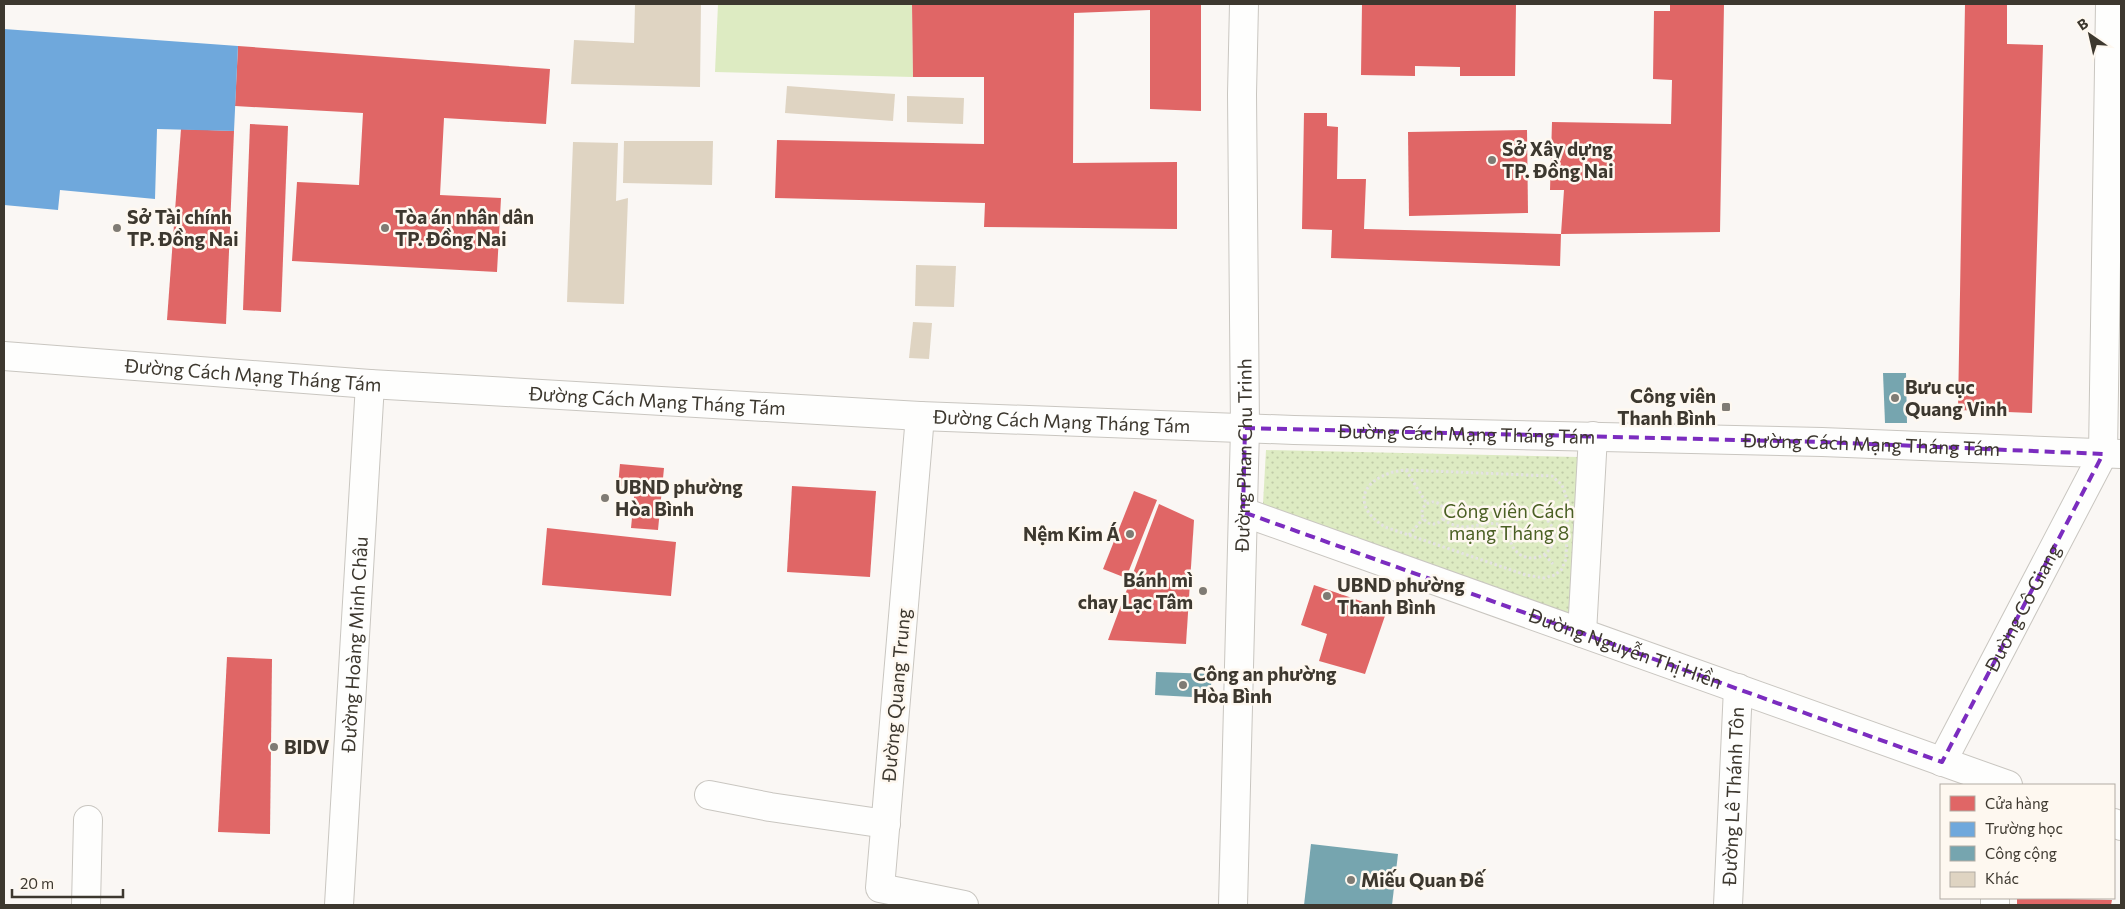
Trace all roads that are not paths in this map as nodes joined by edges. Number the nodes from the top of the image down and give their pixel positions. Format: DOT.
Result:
graph roads {
  1 [pos="1244,4"];
  2 [pos="2110,4"];
  3 [pos="4,356"];
  4 [pos="370,384"];
  5 [pos="920,416"];
  6 [pos="1245,428"];
  7 [pos="1593,436"];
  8 [pos="2112,454"];
  9 [pos="1243,512"];
  10 [pos="1582,633"];
  11 [pos="1738,688"];
  12 [pos="1942,762"];
  13 [pos="2002,784"];
  14 [pos="709,795"];
  15 [pos="88,820"];
  16 [pos="886,824"];
  17 [pos="878,897"];
  18 [pos="86,905"];
  19 [pos="339,905"];
  20 [pos="964,905"];
  21 [pos="1233,905"];
  22 [pos="1728,905"];
  1 -- 6 [label="street, Đường Phan Chu Trinh"];
  2 -- 8 [label="street"];
  3 -- 4 [label="street, Đường Cách Mạng Tháng Tám"];
  4 -- 5 [label="street, Đường Cách Mạng Tháng Tám"];
  4 -- 19 [label="street, Đường Hoàng Minh Châu"];
  5 -- 6 [label="street, Đường Cách Mạng Tháng Tám"];
  5 -- 16 [label="street, Đường Quang Trung"];
  6 -- 7 [label="street, Đường Cách Mạng Tháng Tám"];
  6 -- 9 [label="street, Đường Phan Chu Trinh"];
  7 -- 8 [label="street, Đường Cách Mạng Tháng Tám"];
  7 -- 10 [label="street"];
  8 -- 12 [label="street, Đường Cô Giang"];
  9 -- 10 [label="street, Đường Nguyễn Thị Hiền"];
  9 -- 21 [label="street, Đường Phan Chu Trinh"];
  10 -- 11 [label="street, Đường Nguyễn Thị Hiền"];
  11 -- 12 [label="street, Đường Nguyễn Thị Hiền"];
  11 -- 22 [label="street, Đường Lê Thánh Tôn"];
  12 -- 13 [label="street, Đường Nguyễn Thị Hiền"];
  14 -- 16 [label="street"];
  15 -- 18 [label="street"];
  16 -- 17 [label="street, Đường Quang Trung"];
  17 -- 20 [label="street, Đường Quang Trung"];
}
